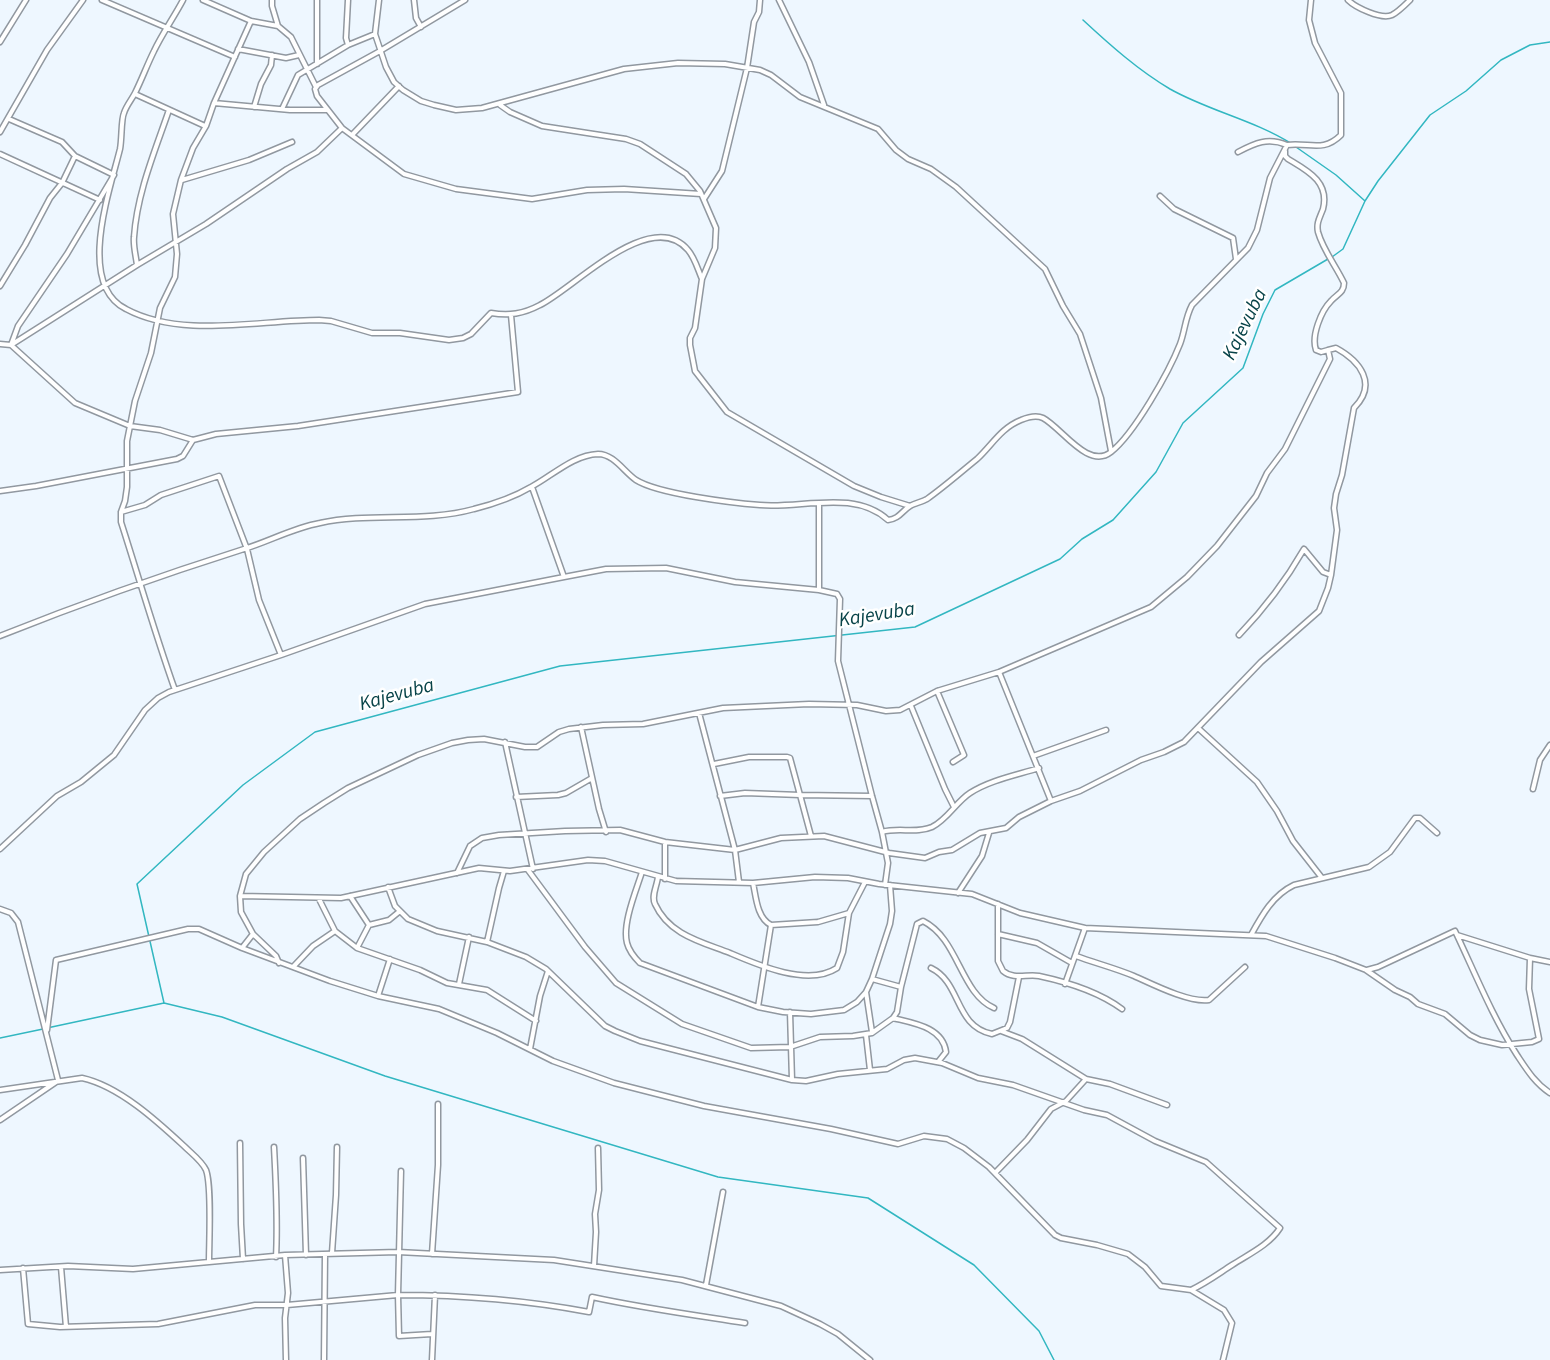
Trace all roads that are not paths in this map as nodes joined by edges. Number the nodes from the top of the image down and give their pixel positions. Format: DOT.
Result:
graph roads {
  1 [pos="26,0"];
  2 [pos="83,0"];
  3 [pos="102,0"];
  4 [pos="183,0"];
  5 [pos="203,0"];
  6 [pos="272,0"];
  7 [pos="317,0"];
  8 [pos="348,0"];
  9 [pos="379,0"];
  10 [pos="414,0"];
  11 [pos="760,0"];
  12 [pos="779,0"];
  13 [pos="1311,0"];
  14 [pos="1348,0"];
  15 [pos="1410,0"];
  16 [pos="462,1"];
  17 [pos="251,21"];
  18 [pos="278,26"];
  19 [pos="167,27"];
  20 [pos="422,27"];
  21 [pos="375,34"];
  22 [pos="0,42"];
  23 [pos="348,45"];
  24 [pos="238,48"];
  25 [pos="380,51"];
  26 [pos="272,55"];
  27 [pos="299,55"];
  28 [pos="235,57"];
  29 [pos="317,64"];
  30 [pos="747,68"];
  31 [pos="307,69"];
  32 [pos="399,86"];
  33 [pos="316,87"];
  34 [pos="135,94"];
  35 [pos="214,103"];
  36 [pos="499,104"];
  37 [pos="824,105"];
  38 [pos="254,106"];
  39 [pos="282,109"];
  40 [pos="169,110"];
  41 [pos="328,110"];
  42 [pos="9,119"];
  43 [pos="206,126"];
  44 [pos="342,128"];
  45 [pos="0,132"];
  46 [pos="352,135"];
  47 [pos="292,142"];
  48 [pos="1287,145"];
  49 [pos="1285,151"];
  50 [pos="1238,152"];
  51 [pos="0,154"];
  52 [pos="75,156"];
  53 [pos="114,176"];
  54 [pos="181,180"];
  55 [pos="62,183"];
  56 [pos="701,194"];
  57 [pos="1160,196"];
  58 [pos="704,199"];
  59 [pos="99,200"];
  60 [pos="105,203"];
  61 [pos="176,242"];
  62 [pos="1236,260"];
  63 [pos="137,265"];
  64 [pos="702,279"];
  65 [pos="0,286"];
  66 [pos="105,287"];
  67 [pos="511,315"];
  68 [pos="157,321"];
  69 [pos="0,344"];
  70 [pos="11,345"];
  71 [pos="1328,350"];
  72 [pos="130,426"];
  73 [pos="193,440"];
  74 [pos="1111,452"];
  75 [pos="126,469"];
  76 [pos="532,487"];
  77 [pos="0,490"];
  78 [pos="819,503"];
  79 [pos="910,506"];
  80 [pos="121,512"];
  81 [pos="247,549"];
  82 [pos="1331,575"];
  83 [pos="564,578"];
  84 [pos="141,583"];
  85 [pos="819,590"];
  86 [pos="1239,635"];
  87 [pos="0,636"];
  88 [pos="280,655"];
  89 [pos="999,672"];
  90 [pos="176,690"];
  91 [pos="937,691"];
  92 [pos="849,705"];
  93 [pos="911,706"];
  94 [pos="699,713"];
  95 [pos="581,727"];
  96 [pos="1198,728"];
  97 [pos="1106,729"];
  98 [pos="505,742"];
  99 [pos="1550,745"];
  100 [pos="1033,756"];
  101 [pos="953,762"];
  102 [pos="714,764"];
  103 [pos="1039,768"];
  104 [pos="592,778"];
  105 [pos="1533,789"];
  106 [pos="800,795"];
  107 [pos="720,796"];
  108 [pos="872,796"];
  109 [pos="516,798"];
  110 [pos="1052,801"];
  111 [pos="954,807"];
  112 [pos="606,832"];
  113 [pos="882,832"];
  114 [pos="525,833"];
  115 [pos="989,833"];
  116 [pos="1437,833"];
  117 [pos="811,836"];
  118 [pos="665,842"];
  119 [pos="0,849"];
  120 [pos="735,850"];
  121 [pos="885,852"];
  122 [pos="530,869"];
  123 [pos="504,871"];
  124 [pos="642,872"];
  125 [pos="457,873"];
  126 [pos="658,877"];
  127 [pos="1322,878"];
  128 [pos="665,879"];
  129 [pos="739,882"];
  130 [pos="865,882"];
  131 [pos="753,883"];
  132 [pos="888,885"];
  133 [pos="388,887"];
  134 [pos="958,892"];
  135 [pos="240,896"];
  136 [pos="350,896"];
  137 [pos="319,899"];
  138 [pos="998,904"];
  139 [pos="0,909"];
  140 [pos="400,911"];
  141 [pos="849,913"];
  142 [pos="369,925"];
  143 [pos="771,925"];
  144 [pos="1085,928"];
  145 [pos="335,931"];
  146 [pos="253,934"];
  147 [pos="998,934"];
  148 [pos="1456,934"];
  149 [pos="1251,935"];
  150 [pos="469,938"];
  151 [pos="487,942"];
  152 [pos="242,948"];
  153 [pos="357,948"];
  154 [pos="1076,956"];
  155 [pos="1530,958"];
  156 [pos="390,959"];
  157 [pos="1550,962"];
  158 [pos="279,963"];
  159 [pos="1072,963"];
  160 [pos="293,967"];
  161 [pos="764,967"];
  162 [pos="1245,967"];
  163 [pos="931,968"];
  164 [pos="1366,970"];
  165 [pos="548,971"];
  166 [pos="1019,977"];
  167 [pos="872,979"];
  168 [pos="459,984"];
  169 [pos="1065,984"];
  170 [pos="902,987"];
  171 [pos="866,992"];
  172 [pos="378,996"];
  173 [pos="758,1007"];
  174 [pos="994,1008"];
  175 [pos="1122,1009"];
  176 [pos="790,1012"];
  177 [pos="893,1018"];
  178 [pos="536,1021"];
  179 [pos="47,1030"];
  180 [pos="1001,1031"];
  181 [pos="872,1033"];
  182 [pos="866,1035"];
  183 [pos="1510,1044"];
  184 [pos="790,1047"];
  185 [pos="530,1049"];
  186 [pos="938,1062"];
  187 [pos="870,1070"];
  188 [pos="1086,1079"];
  189 [pos="58,1080"];
  190 [pos="792,1080"];
  191 [pos="0,1090"];
  192 [pos="1550,1093"];
  193 [pos="1062,1102"];
  194 [pos="438,1104"];
  195 [pos="1167,1105"];
  196 [pos="0,1120"];
  197 [pos="240,1143"];
  198 [pos="274,1147"];
  199 [pos="337,1147"];
  200 [pos="598,1148"];
  201 [pos="303,1158"];
  202 [pos="401,1171"];
  203 [pos="995,1173"];
  204 [pos="723,1192"];
  205 [pos="398,1252"];
  206 [pos="332,1253"];
  207 [pos="325,1254"];
  208 [pos="432,1254"];
  209 [pos="306,1255"];
  210 [pos="285,1256"];
  211 [pos="276,1257"];
  212 [pos="243,1259"];
  213 [pos="209,1262"];
  214 [pos="594,1266"];
  215 [pos="61,1267"];
  216 [pos="24,1268"];
  217 [pos="0,1270"];
  218 [pos="706,1286"];
  219 [pos="1191,1290"];
  220 [pos="398,1295"];
  221 [pos="435,1295"];
  222 [pos="325,1302"];
  223 [pos="287,1305"];
  224 [pos="745,1323"];
  225 [pos="66,1327"];
  226 [pos="432,1334"];
  227 [pos="286,1360"];
  228 [pos="324,1360"];
  229 [pos="432,1360"];
  230 [pos="870,1360"];
  231 [pos="1223,1360"];
  1 -- 22 [label="street"];
  2 -- 42 [label="street"];
  3 -- 19 [label="street"];
  4 -- 19 [label="street"];
  5 -- 17 [label="street"];
  6 -- 18 [label="street"];
  7 -- 29 [label="street"];
  8 -- 23 [label="street"];
  9 -- 21 [label="street"];
  10 -- 20 [label="street"];
  11 -- 30 [label="street"];
  12 -- 37 [label="street"];
  13 -- 48 [label="street"];
  14 -- 15 [label="street"];
  16 -- 20 [label="street"];
  17 -- 18 [label="street"];
  17 -- 24 [label="street"];
  18 -- 27 [label="street"];
  19 -- 28 [label="street"];
  19 -- 34 [label="street"];
  20 -- 25 [label="street"];
  21 -- 23 [label="street"];
  21 -- 25 [label="street"];
  23 -- 29 [label="street"];
  24 -- 26 [label="street"];
  24 -- 28 [label="street"];
  25 -- 32 [label="street"];
  25 -- 33 [label="street"];
  26 -- 27 [label="street"];
  26 -- 38 [label="street"];
  27 -- 31 [label="street"];
  28 -- 35 [label="street"];
  29 -- 31 [label="street"];
  30 -- 36 [label="street"];
  30 -- 37 [label="street"];
  30 -- 58 [label="street"];
  31 -- 33 [label="street"];
  31 -- 39 [label="street"];
  32 -- 36 [label="street"];
  32 -- 46 [label="street"];
  33 -- 41 [label="street"];
  34 -- 40 [label="street"];
  34 -- 53 [label="street"];
  35 -- 38 [label="street"];
  35 -- 43 [label="street"];
  36 -- 56 [label="street"];
  37 -- 74 [label="street"];
  38 -- 39 [label="street"];
  39 -- 41 [label="street"];
  40 -- 43 [label="street"];
  40 -- 63 [label="street"];
  41 -- 44 [label="street"];
  42 -- 45 [label="street"];
  42 -- 52 [label="street"];
  43 -- 54 [label="street"];
  44 -- 46 [label="street"];
  44 -- 61 [label="street"];
  46 -- 56 [label="street"];
  47 -- 54 [label="street"];
  48 -- 49 [label="street"];
  48 -- 50 [label="street"];
  49 -- 62 [label="street"];
  49 -- 71 [label="street"];
  51 -- 55 [label="street"];
  52 -- 53 [label="street"];
  52 -- 55 [label="street"];
  53 -- 59 [label="street"];
  53 -- 60 [label="street"];
  54 -- 61 [label="street"];
  55 -- 59 [label="street"];
  55 -- 65 [label="street"];
  56 -- 58 [label="street"];
  57 -- 62 [label="street"];
  58 -- 64 [label="street"];
  59 -- 60 [label="street"];
  59 -- 70 [label="street"];
  60 -- 66 [label="street"];
  61 -- 63 [label="street"];
  61 -- 68 [label="street"];
  62 -- 74 [label="street"];
  63 -- 66 [label="street"];
  64 -- 67 [label="street"];
  64 -- 79 [label="street"];
  66 -- 68 [label="street"];
  66 -- 70 [label="street"];
  67 -- 68 [label="street"];
  67 -- 73 [label="street"];
  68 -- 72 [label="street"];
  69 -- 70 [label="street"];
  70 -- 72 [label="street"];
  71 -- 82 [label="street"];
  71 -- 89 [label="street"];
  72 -- 73 [label="street"];
  72 -- 75 [label="street"];
  73 -- 75 [label="street"];
  74 -- 79 [label="street"];
  75 -- 77 [label="street"];
  75 -- 80 [label="street"];
  76 -- 78 [label="street"];
  76 -- 81 [label="street"];
  76 -- 83 [label="street"];
  78 -- 79 [label="street"];
  78 -- 85 [label="street"];
  80 -- 81 [label="street"];
  80 -- 84 [label="street"];
  81 -- 84 [label="street"];
  81 -- 88 [label="street"];
  82 -- 86 [label="street"];
  82 -- 96 [label="street"];
  83 -- 85 [label="street"];
  83 -- 88 [label="street"];
  84 -- 87 [label="street"];
  84 -- 90 [label="street"];
  85 -- 92 [label="street"];
  88 -- 90 [label="street"];
  89 -- 91 [label="street"];
  89 -- 100 [label="street"];
  90 -- 119 [label="street"];
  91 -- 93 [label="street"];
  91 -- 101 [label="street"];
  92 -- 93 [label="street"];
  92 -- 94 [label="street"];
  92 -- 108 [label="street"];
  93 -- 111 [label="street"];
  94 -- 95 [label="street"];
  94 -- 102 [label="street"];
  95 -- 98 [label="street"];
  95 -- 104 [label="street"];
  96 -- 110 [label="street"];
  96 -- 127 [label="street"];
  97 -- 100 [label="street"];
  98 -- 109 [label="street"];
  98 -- 135 [label="street"];
  99 -- 105 [label="street"];
  100 -- 103 [label="street"];
  102 -- 106 [label="street"];
  102 -- 107 [label="street"];
  103 -- 110 [label="street"];
  103 -- 111 [label="street"];
  104 -- 109 [label="street"];
  104 -- 112 [label="street"];
  106 -- 107 [label="street"];
  106 -- 108 [label="street"];
  106 -- 117 [label="street"];
  107 -- 120 [label="street"];
  108 -- 113 [label="street"];
  109 -- 114 [label="street"];
  110 -- 115 [label="street"];
  111 -- 113 [label="street"];
  112 -- 114 [label="street"];
  112 -- 118 [label="street"];
  113 -- 121 [label="street"];
  114 -- 122 [label="street"];
  114 -- 125 [label="street"];
  115 -- 121 [label="street"];
  115 -- 134 [label="street"];
  116 -- 127 [label="street"];
  117 -- 120 [label="street"];
  117 -- 121 [label="street"];
  118 -- 120 [label="street"];
  118 -- 128 [label="street"];
  120 -- 129 [label="street"];
  121 -- 132 [label="street"];
  122 -- 123 [label="street"];
  122 -- 124 [label="street"];
  122 -- 184 [label="street"];
  123 -- 125 [label="street"];
  123 -- 151 [label="street"];
  124 -- 126 [label="street"];
  124 -- 173 [label="street"];
  125 -- 133 [label="street"];
  126 -- 128 [label="street"];
  126 -- 161 [label="street"];
  127 -- 149 [label="street"];
  128 -- 129 [label="street"];
  129 -- 131 [label="street"];
  130 -- 131 [label="street"];
  130 -- 132 [label="street"];
  130 -- 141 [label="street"];
  131 -- 143 [label="street"];
  132 -- 134 [label="street"];
  132 -- 167 [label="street"];
  133 -- 136 [label="street"];
  133 -- 140 [label="street"];
  134 -- 138 [label="street"];
  135 -- 137 [label="street"];
  135 -- 146 [label="street"];
  136 -- 137 [label="street"];
  136 -- 142 [label="street"];
  137 -- 145 [label="street"];
  138 -- 144 [label="street"];
  138 -- 147 [label="street"];
  139 -- 179 [label="street"];
  140 -- 142 [label="street"];
  140 -- 150 [label="street"];
  141 -- 143 [label="street"];
  141 -- 161 [label="street"];
  142 -- 153 [label="street"];
  143 -- 161 [label="street"];
  144 -- 149 [label="street"];
  144 -- 154 [label="street"];
  145 -- 153 [label="street"];
  145 -- 160 [label="street"];
  146 -- 152 [label="street"];
  146 -- 158 [label="street"];
  147 -- 159 [label="street"];
  147 -- 166 [label="street"];
  148 -- 155 [label="street"];
  148 -- 164 [label="street"];
  148 -- 183 [label="street"];
  149 -- 164 [label="street"];
  150 -- 151 [label="street"];
  150 -- 168 [label="street"];
  151 -- 165 [label="street"];
  152 -- 158 [label="street"];
  152 -- 179 [label="street"];
  153 -- 156 [label="street"];
  154 -- 159 [label="street"];
  154 -- 162 [label="street"];
  155 -- 157 [label="street"];
  155 -- 183 [label="street"];
  156 -- 168 [label="street"];
  156 -- 172 [label="street"];
  158 -- 160 [label="street"];
  159 -- 169 [label="street"];
  160 -- 172 [label="street"];
  161 -- 173 [label="street"];
  163 -- 180 [label="street"];
  164 -- 183 [label="street"];
  165 -- 178 [label="street"];
  165 -- 190 [label="street"];
  166 -- 169 [label="street"];
  166 -- 180 [label="street"];
  167 -- 170 [label="street"];
  167 -- 171 [label="street"];
  168 -- 178 [label="street"];
  169 -- 175 [label="street"];
  170 -- 174 [label="street"];
  170 -- 177 [label="street"];
  171 -- 176 [label="street"];
  171 -- 181 [label="street"];
  172 -- 185 [label="street"];
  173 -- 176 [label="street"];
  176 -- 184 [label="street"];
  177 -- 181 [label="street"];
  177 -- 186 [label="street"];
  178 -- 185 [label="street"];
  179 -- 189 [label="street"];
  180 -- 188 [label="street"];
  181 -- 182 [label="street"];
  182 -- 184 [label="street"];
  182 -- 187 [label="street"];
  183 -- 192 [label="street"];
  184 -- 190 [label="street"];
  185 -- 203 [label="street"];
  186 -- 187 [label="street"];
  186 -- 193 [label="street"];
  187 -- 190 [label="street"];
  188 -- 193 [label="street"];
  188 -- 195 [label="street"];
  189 -- 191 [label="street"];
  189 -- 196 [label="street"];
  189 -- 213 [label="street"];
  193 -- 203 [label="street"];
  193 -- 219 [label="street"];
  194 -- 208 [label="street"];
  197 -- 212 [label="street"];
  198 -- 211 [label="street"];
  199 -- 206 [label="street"];
  200 -- 214 [label="street"];
  201 -- 209 [label="street"];
  202 -- 205 [label="street"];
  203 -- 219 [label="street"];
  204 -- 218 [label="street"];
  205 -- 206 [label="street"];
  205 -- 208 [label="street"];
  205 -- 220 [label="street"];
  206 -- 207 [label="street"];
  207 -- 209 [label="street"];
  207 -- 222 [label="street"];
  208 -- 214 [label="street"];
  209 -- 210 [label="street"];
  210 -- 211 [label="street"];
  210 -- 223 [label="street"];
  211 -- 212 [label="street"];
  212 -- 213 [label="street"];
  213 -- 215 [label="street"];
  214 -- 218 [label="street"];
  215 -- 216 [label="street"];
  215 -- 225 [label="street"];
  216 -- 217 [label="street"];
  216 -- 225 [label="street"];
  218 -- 230 [label="street"];
  219 -- 231 [label="street"];
  220 -- 221 [label="street"];
  220 -- 222 [label="street"];
  220 -- 226 [label="street"];
  221 -- 224 [label="street"];
  221 -- 226 [label="street"];
  222 -- 223 [label="street"];
  222 -- 228 [label="street"];
  223 -- 225 [label="street"];
  223 -- 227 [label="street"];
  226 -- 229 [label="street"];
}
